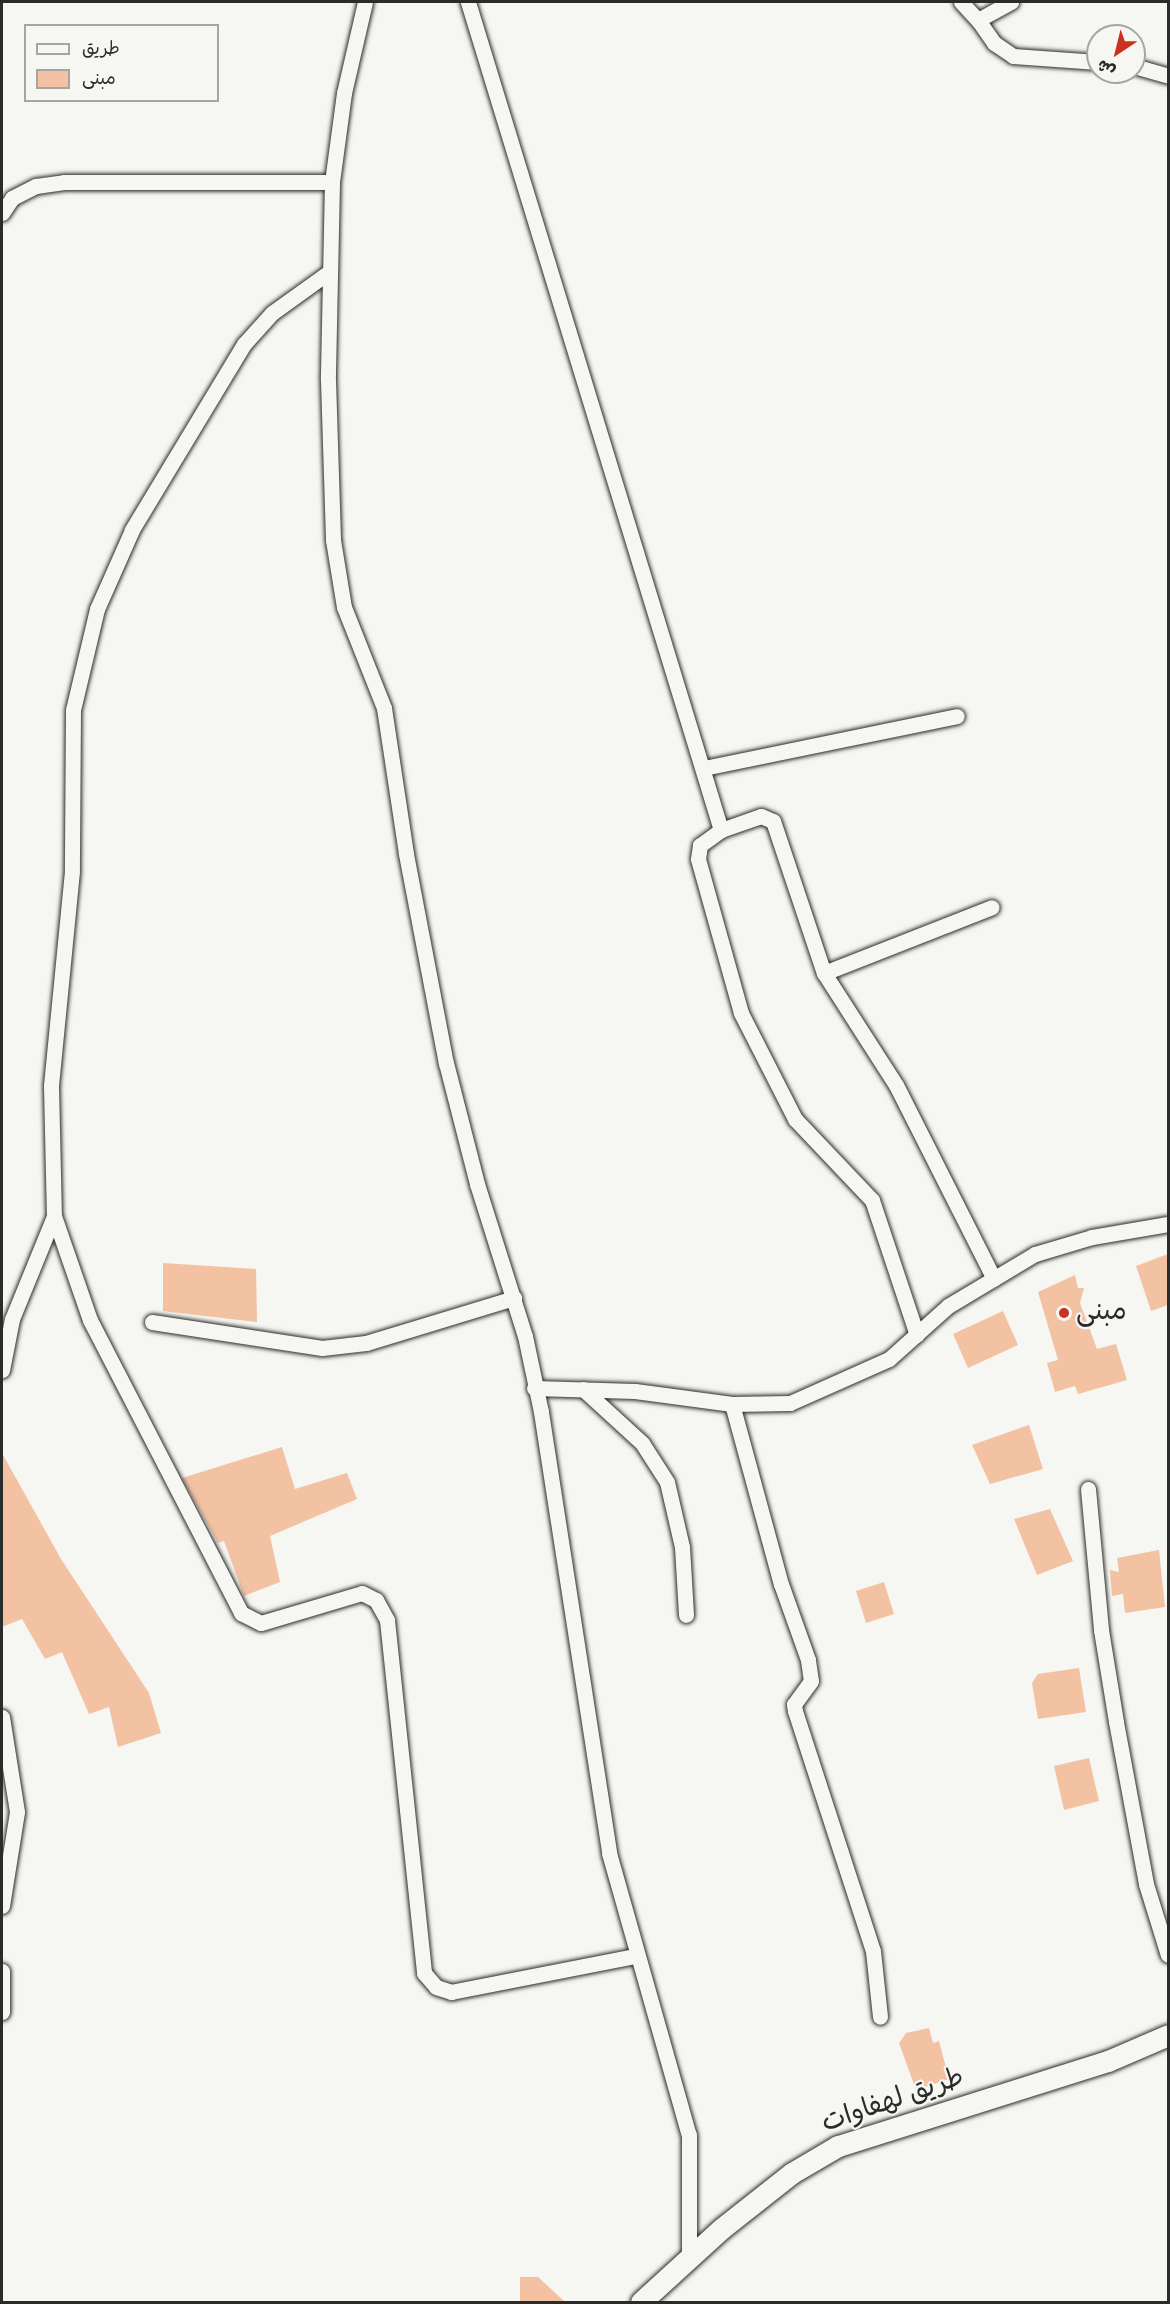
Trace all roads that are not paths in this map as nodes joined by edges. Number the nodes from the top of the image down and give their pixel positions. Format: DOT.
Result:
graph roads {
  1 [pos="365,2"];
  2 [pos="468,2"];
  3 [pos="961,2"];
  4 [pos="1011,2"];
  5 [pos="978,20"];
  6 [pos="1086,61"];
  7 [pos="1146,70"];
  8 [pos="1168,76"];
  9 [pos="332,182"];
  10 [pos="2,213"];
  11 [pos="328,272"];
  12 [pos="957,716"];
  13 [pos="704,768"];
  14 [pos="722,830"];
  15 [pos="992,907"];
  16 [pos="824,974"];
  17 [pos="54,1216"];
  18 [pos="1168,1224"];
  19 [pos="994,1279"];
  20 [pos="514,1298"];
  21 [pos="152,1322"];
  22 [pos="917,1335"];
  23 [pos="2,1370"];
  24 [pos="534,1388"];
  25 [pos="584,1389"];
  26 [pos="732,1404"];
  27 [pos="1088,1490"];
  28 [pos="686,1615"];
  29 [pos="2,1717"];
  30 [pos="2,1906"];
  31 [pos="1168,1955"];
  32 [pos="635,1956"];
  33 [pos="2,1971"];
  34 [pos="2,2012"];
  35 [pos="880,2017"];
  36 [pos="1168,2035"];
  37 [pos="689,2258"];
  38 [pos="640,2302"];
  1 -- 9 [label="street"];
  2 -- 13 [label="street"];
  3 -- 5 [label="street"];
  4 -- 5 [label="street"];
  5 -- 6 [label="street"];
  7 -- 8 [label="street"];
  9 -- 10 [label="street"];
  9 -- 11 [label="street"];
  11 -- 17 [label="street"];
  11 -- 20 [label="street"];
  12 -- 13 [label="street"];
  13 -- 14 [label="street"];
  14 -- 16 [label="street"];
  14 -- 22 [label="street"];
  15 -- 16 [label="street"];
  16 -- 19 [label="street"];
  17 -- 23 [label="street"];
  17 -- 32 [label="street"];
  18 -- 19 [label="street"];
  19 -- 22 [label="street"];
  20 -- 21 [label="street"];
  20 -- 24 [label="street"];
  22 -- 26 [label="street"];
  24 -- 25 [label="street"];
  24 -- 32 [label="street"];
  25 -- 26 [label="street"];
  25 -- 28 [label="street"];
  26 -- 35 [label="street"];
  27 -- 31 [label="street"];
  29 -- 30 [label="street"];
  32 -- 37 [label="street"];
  33 -- 34 [label="street"];
  36 -- 37 [label="street, طريق لهفاوات"];
  37 -- 38 [label="street, طريق لهفاوات"];
}
